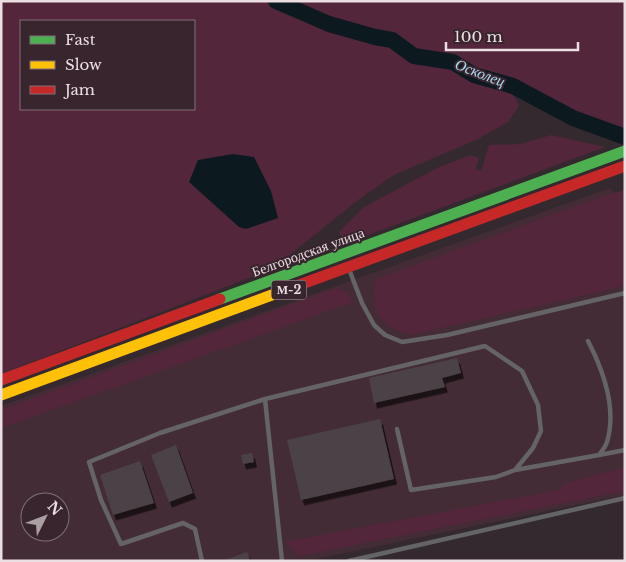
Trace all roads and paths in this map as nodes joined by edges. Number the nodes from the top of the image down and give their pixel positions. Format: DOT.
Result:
graph roads {
  1 [pos="625,151"];
  2 [pos="625,166"];
  3 [pos="344,254"];
  4 [pos="349,268"];
  5 [pos="625,293"];
  6 [pos="588,341"];
  7 [pos="1,380"];
  8 [pos="1,395"];
  9 [pos="265,399"];
  10 [pos="397,429"];
  11 [pos="625,450"];
  12 [pos="599,455"];
  13 [pos="516,470"];
  14 [pos="625,498"];
  15 [pos="202,561"];
  16 [pos="282,561"];
  17 [pos="349,561"];
  1 -- 3 [label="main road, Белгородская улица / М-2"];
  2 -- 4 [label="main road, Белгородская улица / М-2"];
  3 -- 4 [label="main road"];
  3 -- 7 [label="main road, Белгородская улица / М-2"];
  4 -- 5 [label="lane"];
  4 -- 8 [label="main road, Белгородская улица / М-2"];
  6 -- 12 [label="lane"];
  9 -- 13 [label="lane"];
  9 -- 15 [label="lane"];
  9 -- 16 [label="lane"];
  10 -- 13 [label="lane"];
  11 -- 12 [label="lane"];
  12 -- 13 [label="lane"];
  14 -- 17 [label="lane"];
}
